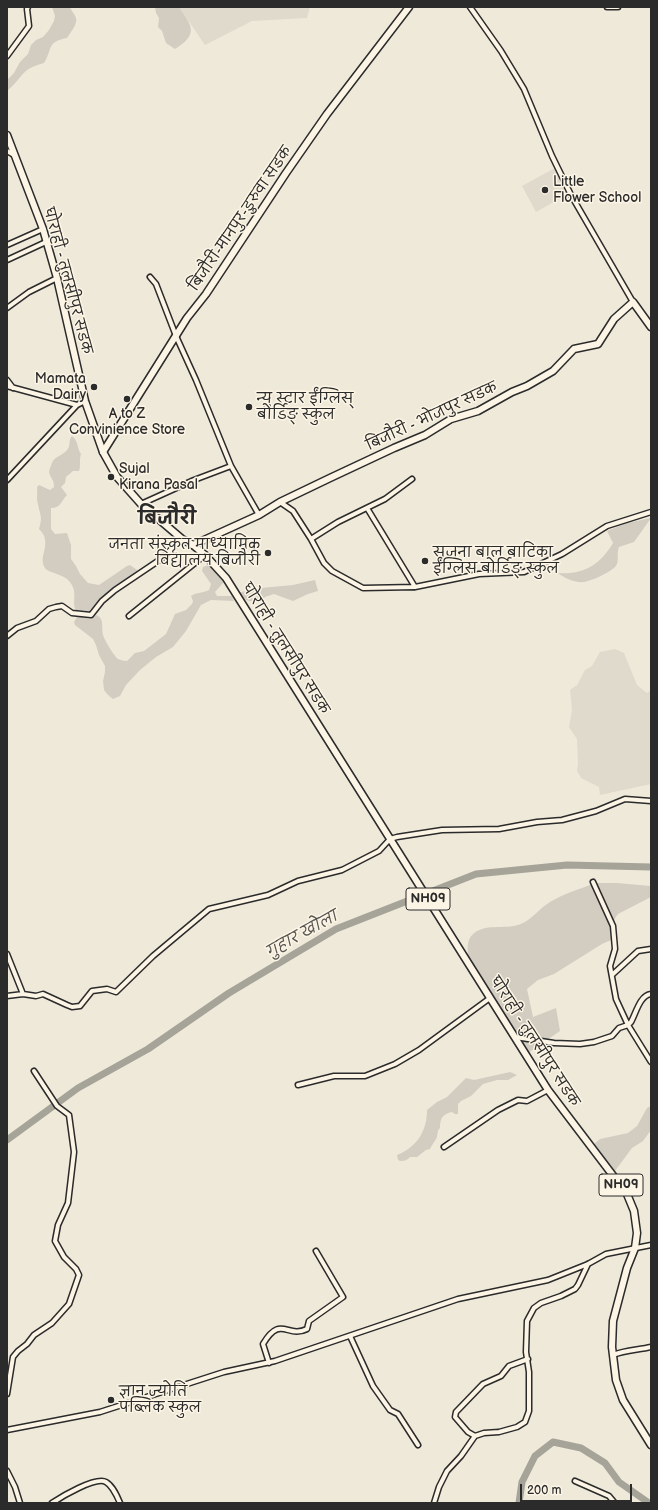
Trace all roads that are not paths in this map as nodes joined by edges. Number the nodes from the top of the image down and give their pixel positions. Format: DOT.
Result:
graph roads {
  1 [pos="28,7"];
  2 [pos="409,7"];
  3 [pos="470,7"];
  4 [pos="607,7"];
  5 [pos="618,7"];
  6 [pos="7,56"];
  7 [pos="7,135"];
  8 [pos="7,151"];
  9 [pos="14,155"];
  10 [pos="43,229"];
  11 [pos="46,242"];
  12 [pos="7,245"];
  13 [pos="7,260"];
  14 [pos="150,277"];
  15 [pos="57,278"];
  16 [pos="633,302"];
  17 [pos="7,308"];
  18 [pos="651,327"];
  19 [pos="176,336"];
  20 [pos="7,380"];
  21 [pos="7,386"];
  22 [pos="13,388"];
  23 [pos="85,401"];
  24 [pos="77,405"];
  25 [pos="103,452"];
  26 [pos="231,466"];
  27 [pos="412,479"];
  28 [pos="7,480"];
  29 [pos="280,502"];
  30 [pos="141,504"];
  31 [pos="366,508"];
  32 [pos="651,512"];
  33 [pos="259,515"];
  34 [pos="182,539"];
  35 [pos="311,539"];
  36 [pos="193,545"];
  37 [pos="205,555"];
  38 [pos="415,587"];
  39 [pos="129,616"];
  40 [pos="7,636"];
  41 [pos="651,801"];
  42 [pos="390,839"];
  43 [pos="593,882"];
  44 [pos="651,949"];
  45 [pos="7,954"];
  46 [pos="612,975"];
  47 [pos="23,994"];
  48 [pos="651,994"];
  49 [pos="7,996"];
  50 [pos="490,998"];
  51 [pos="628,1025"];
  52 [pos="514,1037"];
  53 [pos="651,1062"];
  54 [pos="34,1071"];
  55 [pos="298,1085"];
  56 [pos="548,1090"];
  57 [pos="444,1147"];
  58 [pos="651,1245"];
  59 [pos="635,1248"];
  60 [pos="316,1251"];
  61 [pos="588,1264"];
  62 [pos="350,1336"];
  63 [pos="651,1346"];
  64 [pos="613,1355"];
  65 [pos="528,1359"];
  66 [pos="269,1363"];
  67 [pos="7,1394"];
  68 [pos="7,1430"];
  69 [pos="475,1436"];
  70 [pos="418,1445"];
  71 [pos="651,1445"];
  72 [pos="7,1471"];
  73 [pos="575,1481"];
  74 [pos="20,1503"];
  75 [pos="52,1503"];
  76 [pos="120,1503"];
  77 [pos="434,1503"];
  78 [pos="613,1503"];
  1 -- 6 [label="street"];
  2 -- 19 [label="main road, बिजौरी-मानपुर-डुरुवा सडक"];
  3 -- 16 [label="street"];
  4 -- 5 [label="street"];
  7 -- 9 [label="main road, घोराही - तुलसीपुर सडक / NH09"];
  8 -- 9 [label="street"];
  9 -- 10 [label="main road, घोराही - तुलसीपुर सडक / NH09"];
  10 -- 11 [label="main road, घोराही - तुलसीपुर सडक / NH09"];
  10 -- 12 [label="street"];
  11 -- 13 [label="street"];
  11 -- 15 [label="main road, घोराही - तुलसीपुर सडक / NH09"];
  14 -- 19 [label="street"];
  15 -- 17 [label="street"];
  15 -- 23 [label="main road, घोराही - तुलसीपुर सडक / NH09"];
  16 -- 18 [label="main road"];
  16 -- 29 [label="main road, बिजौरी - भोजपुर सडक"];
  19 -- 25 [label="main road, बिजौरी-मानपुर-डुरुवा सडक"];
  19 -- 26 [label="street"];
  20 -- 22 [label="street"];
  21 -- 22 [label="street"];
  22 -- 24 [label="street"];
  23 -- 24 [label="street"];
  23 -- 25 [label="main road, घोराही - तुलसीपुर सडक / NH09"];
  24 -- 28 [label="street"];
  25 -- 30 [label="main road, घोराही - तुलसीपुर सडक / NH09"];
  26 -- 30 [label="street"];
  26 -- 33 [label="street"];
  27 -- 31 [label="street"];
  29 -- 33 [label="main road, बिजौरी - भोजपुर सडक"];
  29 -- 35 [label="street"];
  30 -- 34 [label="main road, घोराही - तुलसीपुर सडक / NH09"];
  31 -- 35 [label="street"];
  31 -- 38 [label="street"];
  32 -- 38 [label="street"];
  33 -- 36 [label="main road, बिजौरी - भोजपुर सडक"];
  34 -- 36 [label="main road, घोराही - तुलसीपुर सडक / NH09"];
  34 -- 40 [label="street"];
  35 -- 38 [label="street"];
  36 -- 37 [label="main road, घोराही - तुलसीपुर सडक / NH09"];
  37 -- 39 [label="street"];
  37 -- 42 [label="main road, घोराही - तुलसीपुर सडक / NH09"];
  41 -- 42 [label="street"];
  42 -- 47 [label="street"];
  42 -- 50 [label="main road, घोराही - तुलसीपुर सडक / NH09"];
  43 -- 46 [label="street"];
  44 -- 46 [label="street"];
  45 -- 47 [label="street"];
  46 -- 51 [label="street"];
  47 -- 49 [label="street"];
  48 -- 51 [label="street"];
  50 -- 52 [label="main road, घोराही - तुलसीपुर सडक / NH09"];
  50 -- 55 [label="street"];
  51 -- 52 [label="street"];
  51 -- 53 [label="street"];
  52 -- 56 [label="main road, घोराही - तुलसीपुर सडक / NH09"];
  54 -- 67 [label="street"];
  56 -- 57 [label="street"];
  56 -- 59 [label="main road, घोराही - तुलसीपुर सडक / NH09"];
  58 -- 59 [label="street"];
  59 -- 61 [label="street"];
  59 -- 64 [label="main road, घोराही - तुलसीपुर सडक / NH09"];
  60 -- 66 [label="street"];
  61 -- 62 [label="street"];
  61 -- 65 [label="street"];
  62 -- 66 [label="street"];
  62 -- 70 [label="street"];
  63 -- 64 [label="street"];
  64 -- 71 [label="main road, घोराही - तुलसीपुर सडक / NH09"];
  65 -- 69 [label="street"];
  65 -- 69 [label="street"];
  66 -- 68 [label="street"];
  69 -- 77 [label="street"];
  72 -- 74 [label="street"];
  73 -- 78 [label="street"];
  75 -- 76 [label="street"];
}
